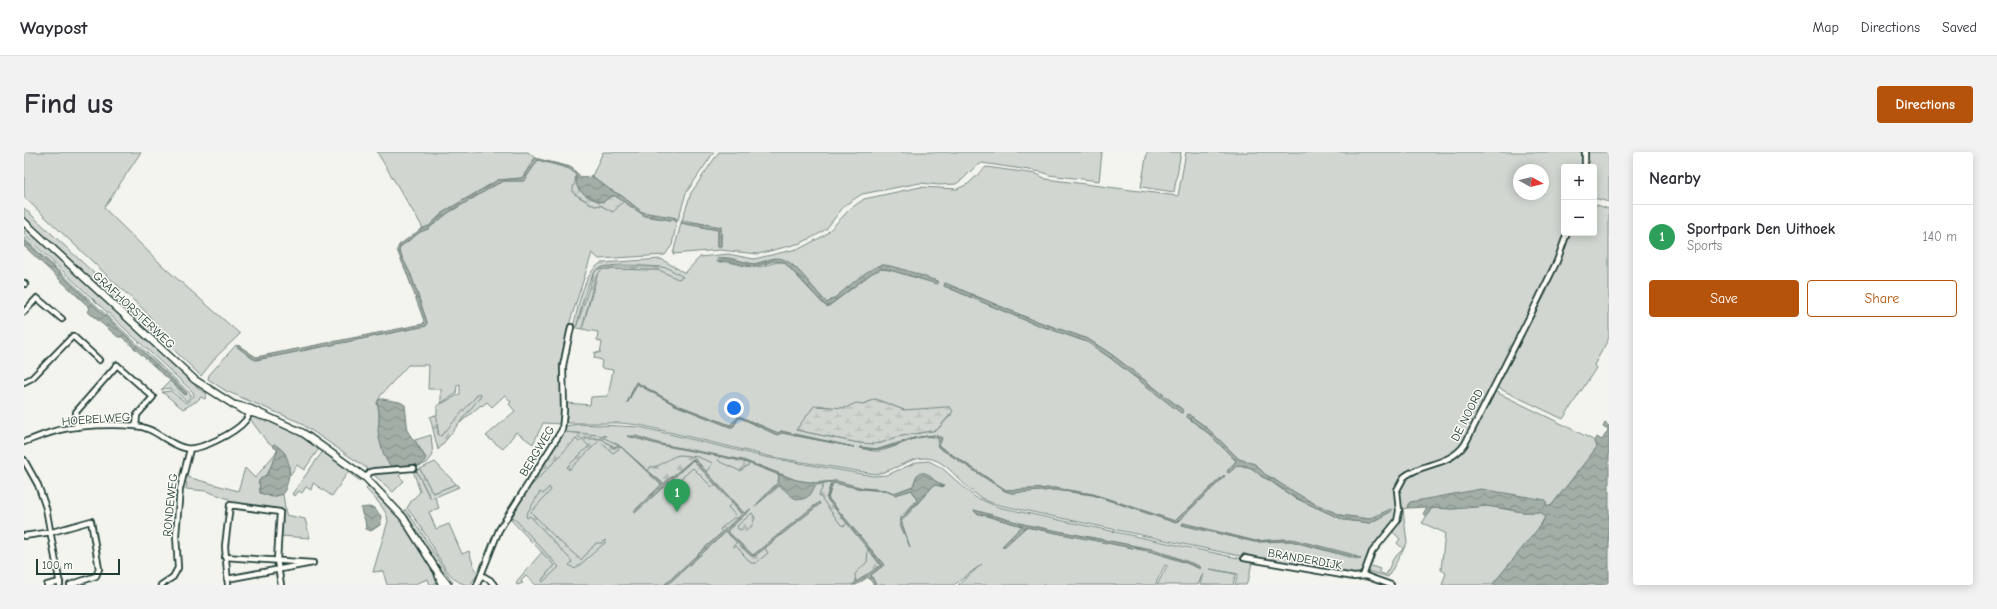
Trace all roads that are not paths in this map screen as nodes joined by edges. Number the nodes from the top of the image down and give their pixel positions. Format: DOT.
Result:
graph roads {
  1 [pos="1585,152"];
  2 [pos="1585,164"];
  3 [pos="24,222"];
  4 [pos="1566,236"];
  5 [pos="24,312"];
  6 [pos="62,319"];
  7 [pos="571,327"];
  8 [pos="99,360"];
  9 [pos="24,382"];
  10 [pos="250,411"];
  11 [pos="136,426"];
  12 [pos="77,427"];
  13 [pos="24,442"];
  14 [pos="190,449"];
  15 [pos="24,460"];
  16 [pos="414,468"];
  17 [pos="366,478"];
  18 [pos="52,532"];
  19 [pos="24,536"];
  20 [pos="225,558"];
  21 [pos="1244,558"];
  22 [pos="277,560"];
  23 [pos="278,570"];
  24 [pos="437,571"];
  25 [pos="481,574"];
  26 [pos="1363,576"];
  27 [pos="227,579"];
  28 [pos="60,584"];
  29 [pos="477,584"];
  30 [pos="47,585"];
  31 [pos="70,585"];
  32 [pos="161,585"];
  33 [pos="228,585"];
  34 [pos="281,585"];
  35 [pos="442,585"];
  36 [pos="448,585"];
  37 [pos="494,585"];
  38 [pos="1391,585"];
  1 -- 2 [label="street"];
  3 -- 10 [label="main road, GRAFHORSTERWEG"];
  4 -- 26 [label="street, DE NOORD"];
  5 -- 6 [label="street"];
  7 -- 25 [label="street, BERGWEG"];
  8 -- 9 [label="street"];
  10 -- 14 [label="street"];
  10 -- 17 [label="main road, GRAFHORSTERWEG"];
  11 -- 12 [label="street, HOEPELWEG"];
  11 -- 12 [label="street"];
  11 -- 14 [label="street, HOEPELWEG"];
  12 -- 13 [label="street, HOEPELWEG"];
  14 -- 32 [label="street, RONDEWEG"];
  15 -- 18 [label="street"];
  16 -- 17 [label="street"];
  17 -- 24 [label="main road, GRAFHORSTERWEG"];
  18 -- 19 [label="street"];
  18 -- 28 [label="street"];
  18 -- 31 [label="street"];
  20 -- 22 [label="street"];
  20 -- 22 [label="street"];
  20 -- 27 [label="street"];
  21 -- 26 [label="street, BRANDERDIJK"];
  22 -- 23 [label="street"];
  22 -- 23 [label="street"];
  23 -- 27 [label="street"];
  23 -- 34 [label="street"];
  24 -- 35 [label="main road, GRAFHORSTERWEG"];
  24 -- 36 [label="main road, GRAFHORSTERWEG"];
  25 -- 29 [label="street, BERGWEG"];
  25 -- 37 [label="street"];
  26 -- 38 [label="street, BRANDERDIJK"];
  27 -- 33 [label="street"];
  28 -- 30 [label="street"];
}
